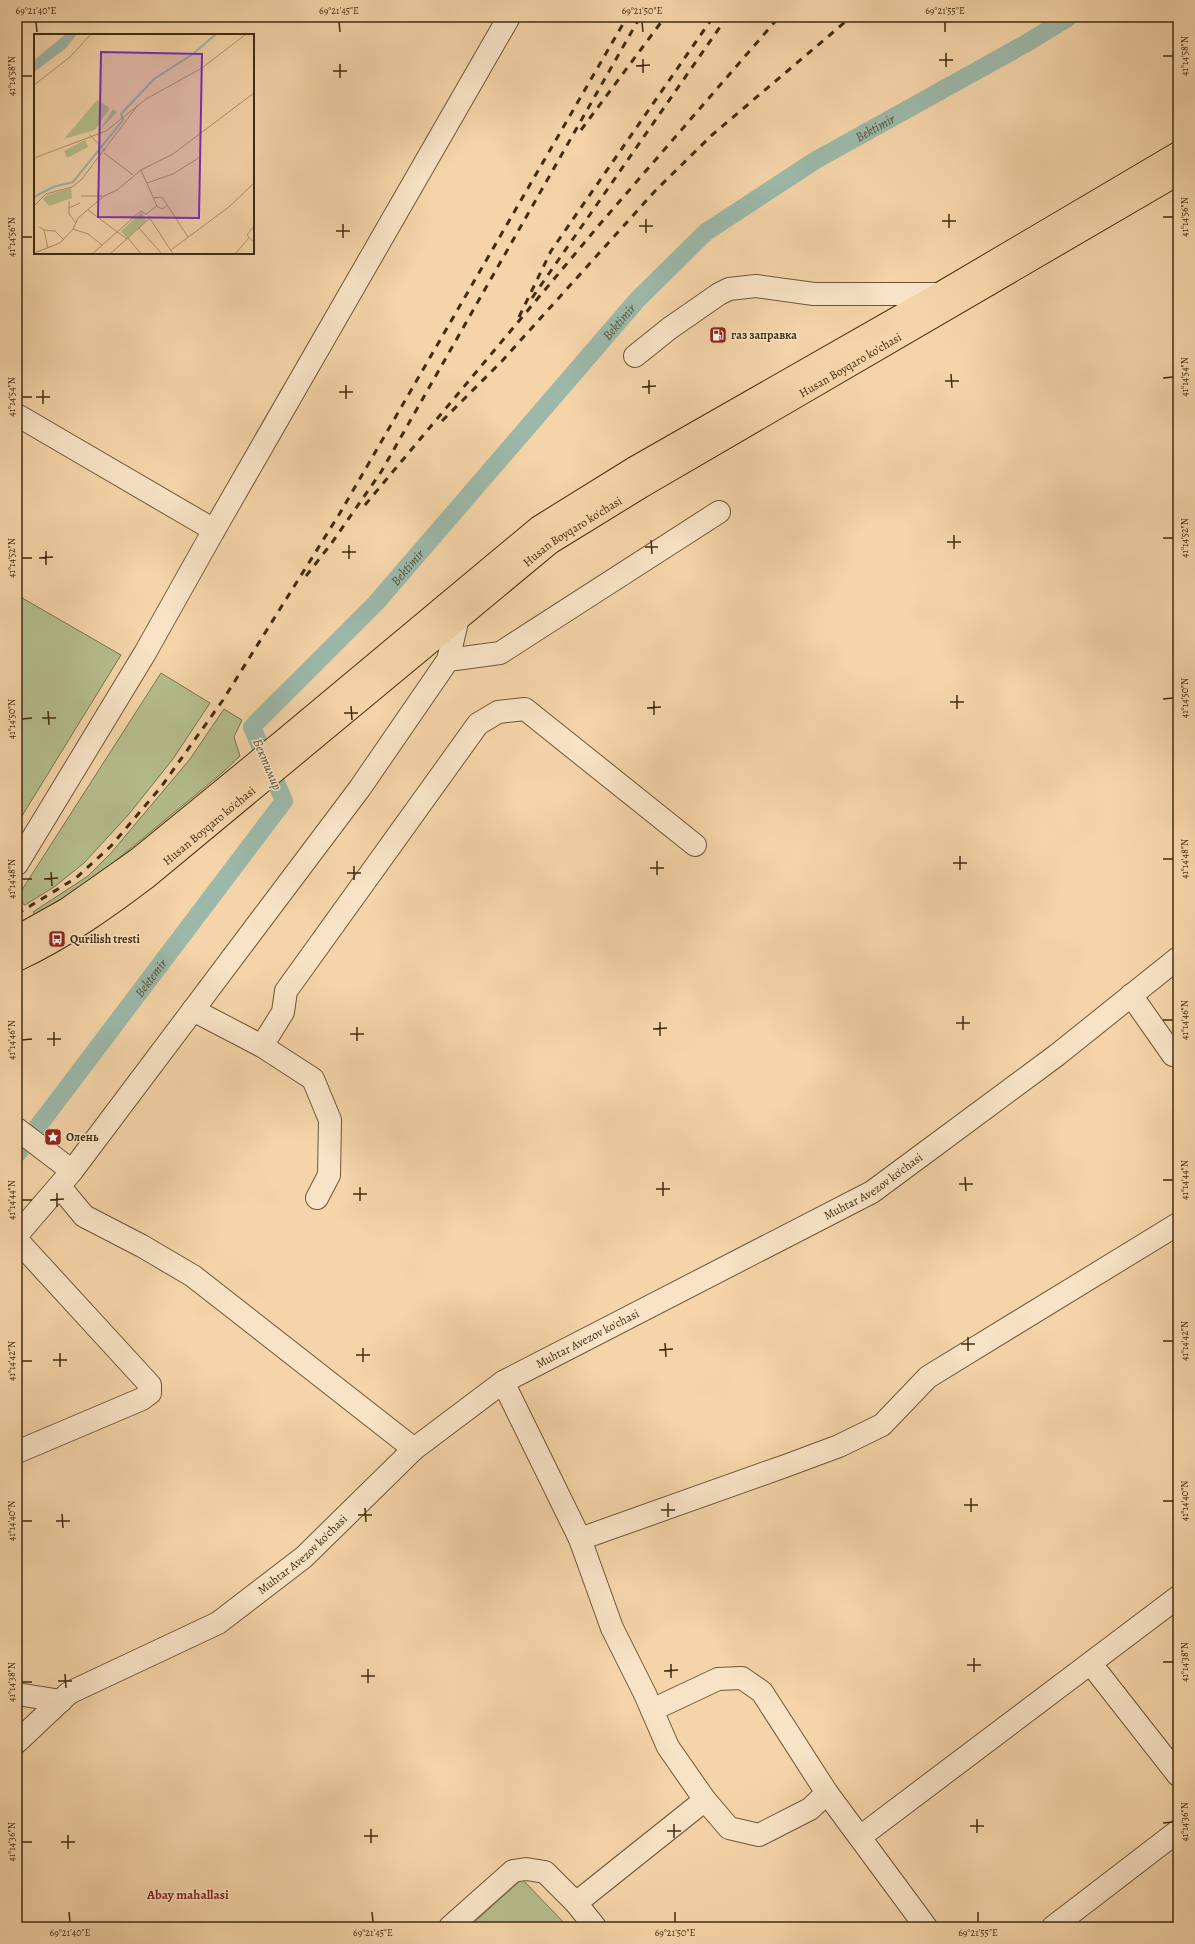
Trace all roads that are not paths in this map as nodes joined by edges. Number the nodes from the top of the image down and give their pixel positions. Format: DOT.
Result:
graph roads {
  1 [pos="509,17"];
  2 [pos="1178,153"];
  3 [pos="1178,174"];
  4 [pos="938,294"];
  5 [pos="635,356"];
  6 [pos="17,415"];
  7 [pos="719,512"];
  8 [pos="214,530"];
  9 [pos="458,618"];
  10 [pos="448,660"];
  11 [pos="292,745"];
  12 [pos="239,788"];
  13 [pos="695,845"];
  14 [pos="17,864"];
  15 [pos="17,937"];
  16 [pos="1178,958"];
  17 [pos="17,960"];
  18 [pos="1131,995"];
  19 [pos="194,1010"];
  20 [pos="262,1046"];
  21 [pos="1173,1055"];
  22 [pos="17,1129"];
  23 [pos="66,1179"];
  24 [pos="316,1198"];
  25 [pos="1178,1224"];
  26 [pos="17,1235"];
  27 [pos="17,1240"];
  28 [pos="503,1382"];
  29 [pos="414,1449"];
  30 [pos="17,1452"];
  31 [pos="580,1540"];
  32 [pos="1178,1597"];
  33 [pos="1091,1664"];
  34 [pos="17,1694"];
  35 [pos="61,1701"];
  36 [pos="652,1710"];
  37 [pos="17,1742"];
  38 [pos="1178,1775"];
  39 [pos="827,1793"];
  40 [pos="705,1800"];
  41 [pos="1178,1831"];
  42 [pos="860,1837"];
  43 [pos="576,1903"];
  44 [pos="450,1927"];
  45 [pos="595,1927"];
  46 [pos="926,1927"];
  47 [pos="1053,1927"];
  1 -- 8 [label="street"];
  2 -- 4 [label="main road, Husan Boyqaro ko'chasi"];
  3 -- 9 [label="main road, Husan Boyqaro ko'chasi"];
  4 -- 5 [label="street"];
  4 -- 11 [label="main road, Husan Boyqaro ko'chasi"];
  6 -- 8 [label="street"];
  7 -- 10 [label="street"];
  8 -- 14 [label="street"];
  9 -- 10 [label="street"];
  9 -- 11 [label="main road, Husan Boyqaro ko'chasi"];
  10 -- 19 [label="street"];
  11 -- 12 [label="main road, Husan Boyqaro ko'chasi"];
  12 -- 15 [label="main road, Husan Boyqaro ko'chasi"];
  12 -- 17 [label="main road, Husan Boyqaro ko'chasi"];
  13 -- 20 [label="street"];
  16 -- 18 [label="street, Muhtar Avezov ko'chasi"];
  18 -- 21 [label="street"];
  18 -- 28 [label="street, Muhtar Avezov ko'chasi"];
  19 -- 20 [label="street"];
  19 -- 23 [label="street"];
  20 -- 24 [label="street"];
  22 -- 23 [label="street"];
  23 -- 26 [label="street"];
  23 -- 29 [label="street"];
  25 -- 31 [label="street"];
  27 -- 30 [label="street"];
  28 -- 29 [label="street, Muhtar Avezov ko'chasi"];
  28 -- 31 [label="street"];
  29 -- 35 [label="street, Muhtar Avezov ko'chasi"];
  31 -- 36 [label="street"];
  32 -- 33 [label="street"];
  33 -- 38 [label="street"];
  33 -- 42 [label="street"];
  34 -- 35 [label="street"];
  35 -- 37 [label="street, Muhtar Avezov ko'chasi"];
  36 -- 39 [label="street"];
  36 -- 40 [label="street"];
  39 -- 40 [label="street"];
  39 -- 42 [label="street"];
  40 -- 43 [label="street"];
  41 -- 47 [label="street"];
  42 -- 46 [label="street"];
  43 -- 44 [label="street"];
  43 -- 45 [label="street"];
}
